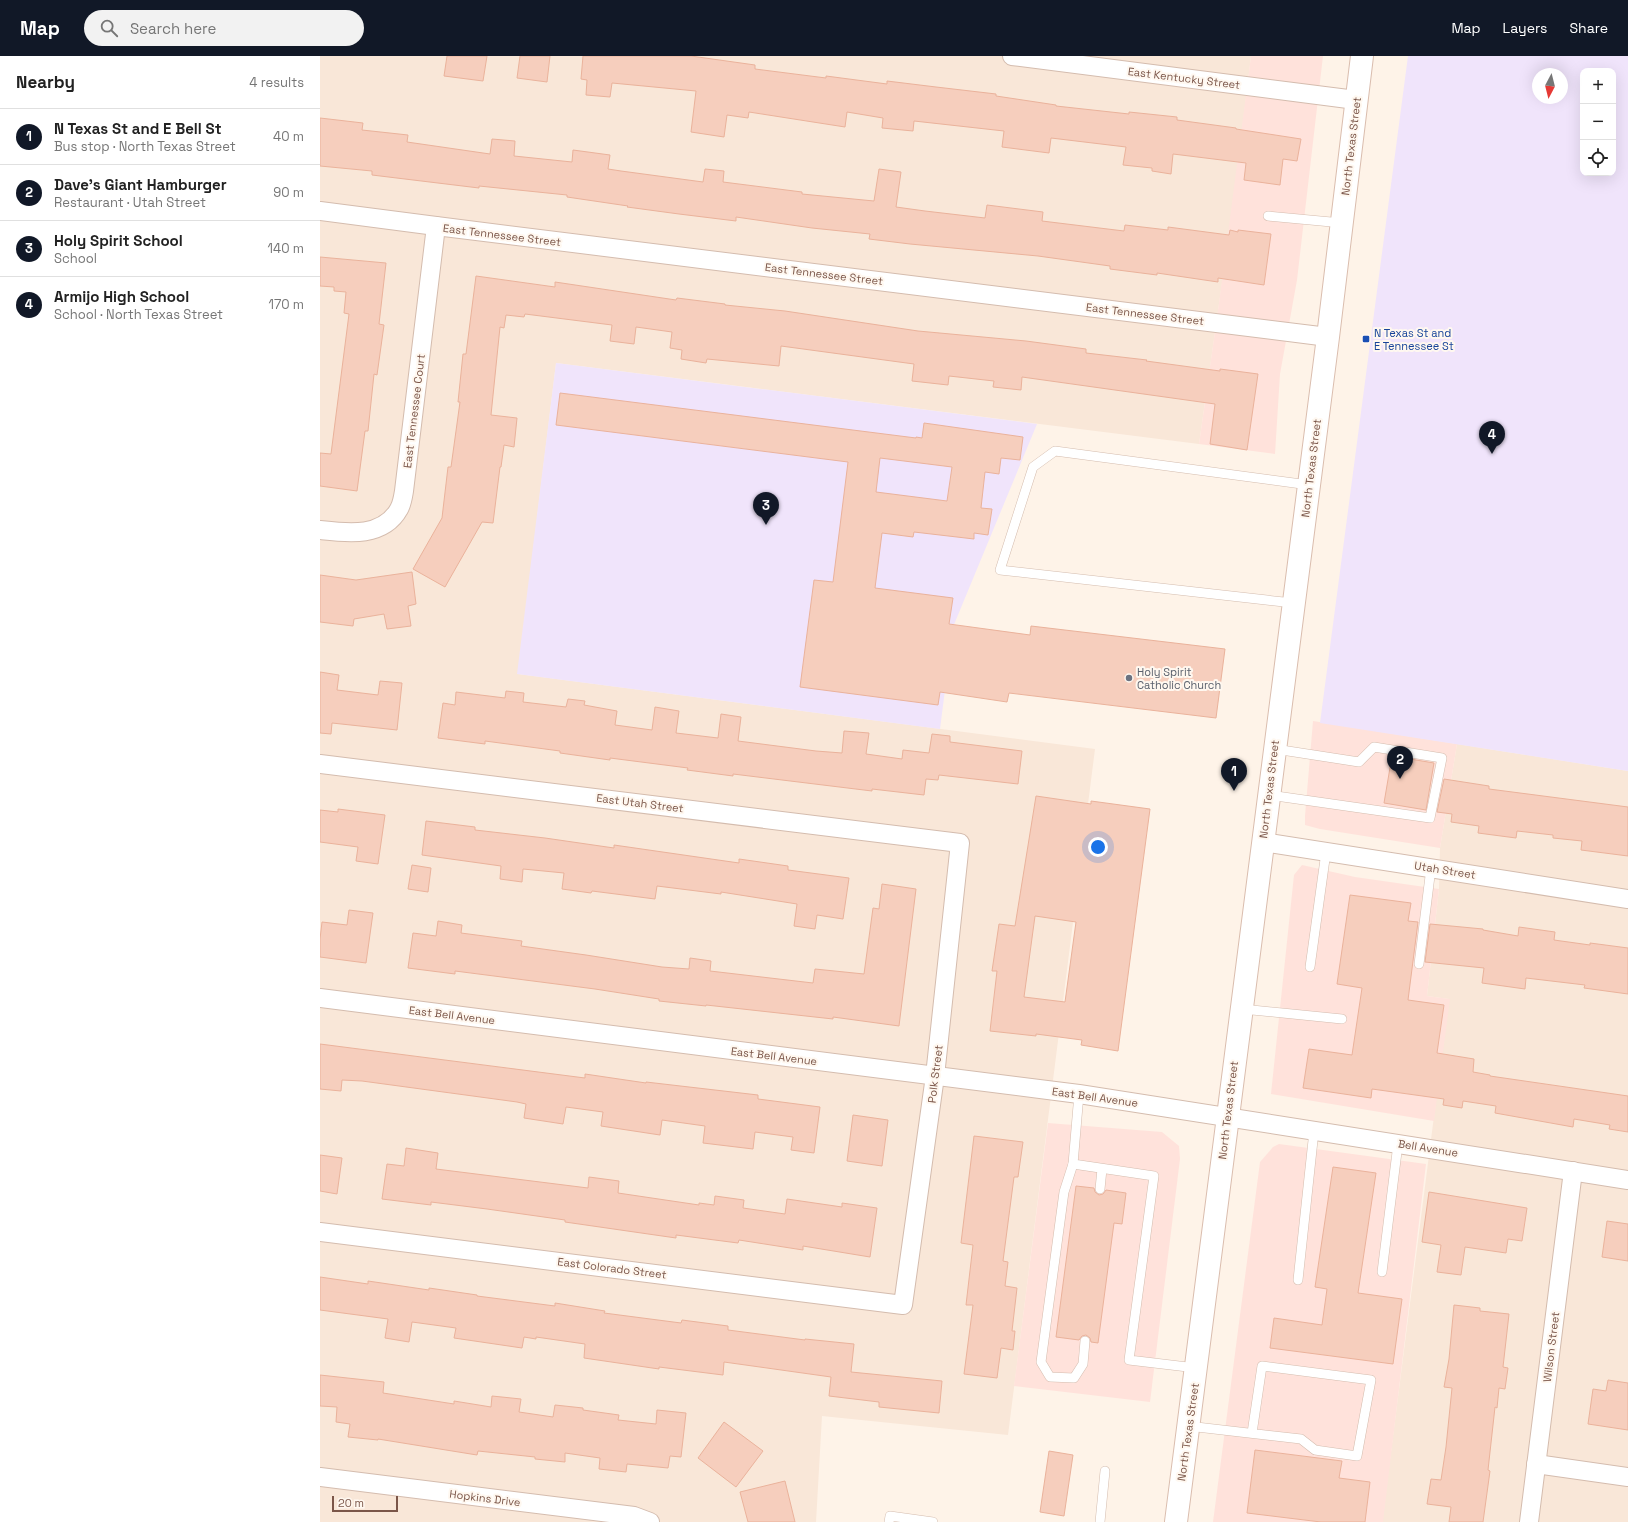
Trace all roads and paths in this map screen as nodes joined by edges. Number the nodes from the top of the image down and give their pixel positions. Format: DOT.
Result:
graph roads {
  1 [pos="1012,56"];
  2 [pos="1362,56"];
  3 [pos="1356,100"];
  4 [pos="320,211"];
  5 [pos="1268,216"];
  6 [pos="1342,223"];
  7 [pos="436,226"];
  8 [pos="1328,337"];
  9 [pos="1309,485"];
  10 [pos="320,530"];
  11 [pos="1293,603"];
  12 [pos="1274,749"];
  13 [pos="320,764"];
  14 [pos="1269,795"];
  15 [pos="1263,842"];
  16 [pos="960,843"];
  17 [pos="1326,852"];
  18 [pos="1431,868"];
  19 [pos="1628,899"];
  20 [pos="1419,964"];
  21 [pos="1310,967"];
  22 [pos="320,998"];
  23 [pos="1242,1009"];
  24 [pos="1342,1019"];
  25 [pos="935,1076"];
  26 [pos="1079,1094"];
  27 [pos="1227,1117"];
  28 [pos="1314,1130"];
  29 [pos="1398,1144"];
  30 [pos="1073,1164"];
  31 [pos="1102,1169"];
  32 [pos="1573,1171"];
  33 [pos="1628,1180"];
  34 [pos="1100,1189"];
  35 [pos="320,1232"];
  36 [pos="1382,1272"];
  37 [pos="1298,1280"];
  38 [pos="903,1305"];
  39 [pos="1086,1341"];
  40 [pos="1196,1368"];
  41 [pos="1188,1426"];
  42 [pos="1252,1433"];
  43 [pos="1536,1464"];
  44 [pos="1105,1471"];
  45 [pos="320,1477"];
  46 [pos="1628,1478"];
  47 [pos="650,1522"];
  48 [pos="889,1522"];
  49 [pos="933,1522"];
  50 [pos="1100,1522"];
  51 [pos="1176,1522"];
  52 [pos="1529,1522"];
  1 -- 3 [label="street, East Kentucky Street"];
  2 -- 3 [label="main road, North Texas Street"];
  3 -- 6 [label="main road, North Texas Street"];
  4 -- 7 [label="street, East Tennessee Street"];
  5 -- 6 [label="lane"];
  6 -- 8 [label="main road, North Texas Street"];
  7 -- 8 [label="street, East Tennessee Street"];
  7 -- 10 [label="street, East Tennessee Court"];
  8 -- 9 [label="main road, North Texas Street"];
  9 -- 11 [label="main road, North Texas Street"];
  9 -- 11 [label="lane"];
  11 -- 12 [label="main road, North Texas Street"];
  12 -- 14 [label="main road, North Texas Street"];
  12 -- 14 [label="lane"];
  13 -- 16 [label="street, East Utah Street"];
  14 -- 15 [label="main road, North Texas Street"];
  15 -- 17 [label="street, Utah Street"];
  15 -- 23 [label="main road, North Texas Street"];
  16 -- 25 [label="street, Polk Street"];
  17 -- 18 [label="street, Utah Street"];
  17 -- 21 [label="lane"];
  18 -- 19 [label="street, Utah Street"];
  18 -- 20 [label="lane"];
  22 -- 25 [label="street, East Bell Avenue"];
  23 -- 24 [label="lane"];
  23 -- 27 [label="main road, North Texas Street"];
  25 -- 26 [label="street, East Bell Avenue"];
  25 -- 38 [label="street, Polk Street"];
  26 -- 27 [label="street, East Bell Avenue"];
  26 -- 30 [label="lane"];
  27 -- 28 [label="street, Bell Avenue"];
  27 -- 40 [label="main road, North Texas Street"];
  28 -- 29 [label="street, Bell Avenue"];
  28 -- 37 [label="lane"];
  29 -- 32 [label="street, Bell Avenue"];
  29 -- 36 [label="lane"];
  30 -- 31 [label="lane"];
  30 -- 39 [label="lane"];
  31 -- 34 [label="lane"];
  31 -- 40 [label="lane"];
  32 -- 33 [label="street, Bell Avenue"];
  32 -- 43 [label="street, Wilson Street"];
  35 -- 38 [label="street, East Colorado Street"];
  40 -- 41 [label="main road, North Texas Street"];
  41 -- 42 [label="lane"];
  41 -- 51 [label="main road, North Texas Street"];
  42 -- 42 [label="lane"];
  43 -- 46 [label="street"];
  43 -- 52 [label="street, Wilson Street"];
  44 -- 50 [label="lane"];
  45 -- 47 [label="street, Hopkins Drive"];
  48 -- 49 [label="lane"];
}
